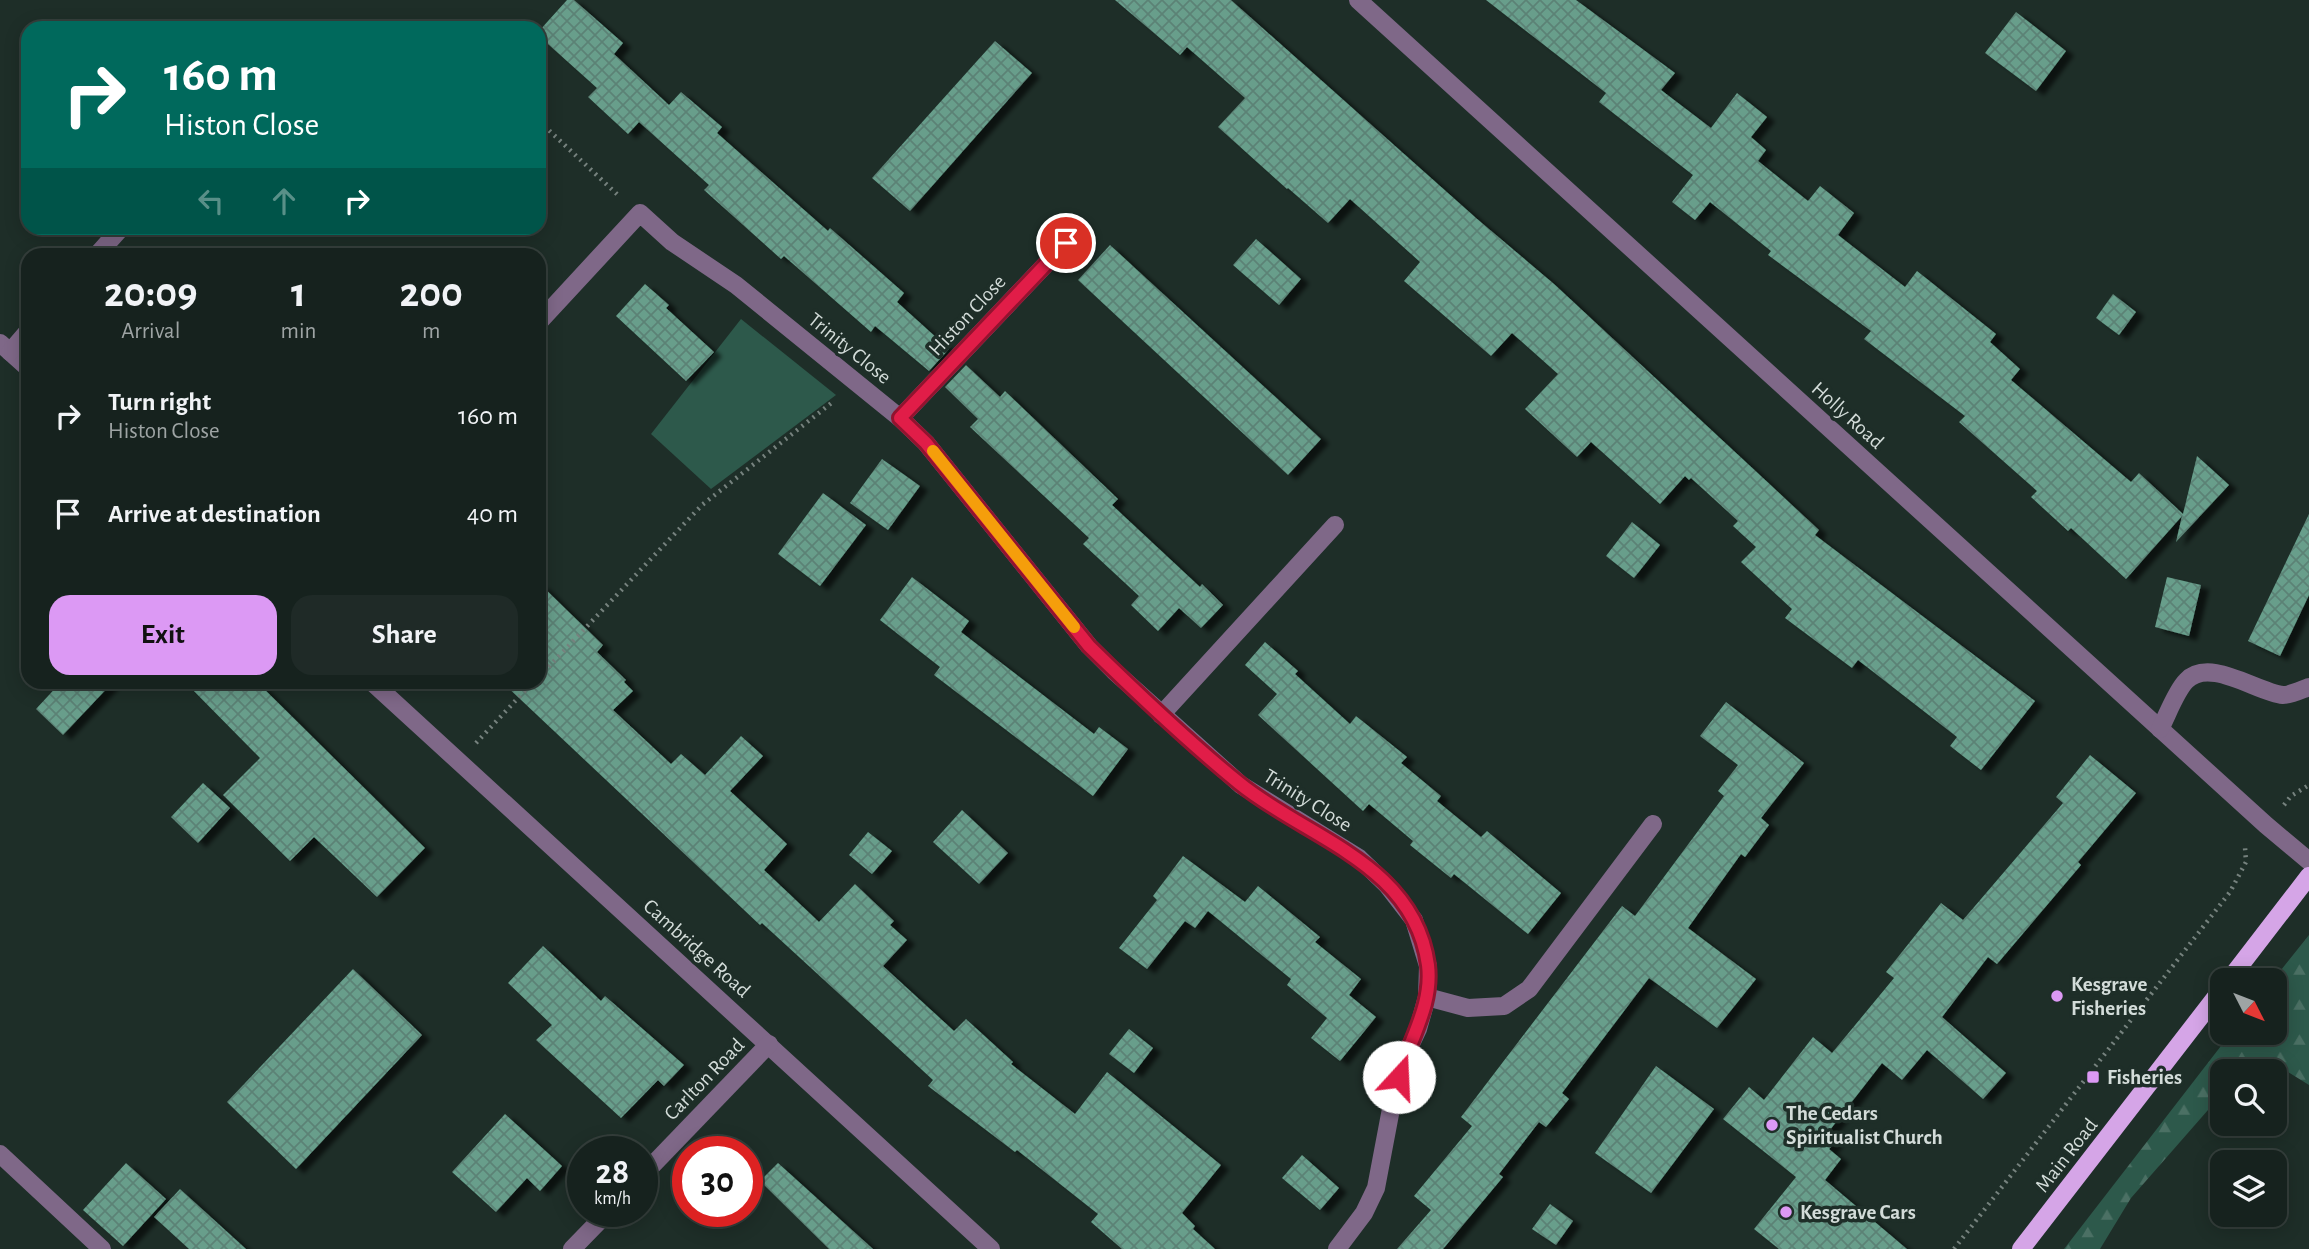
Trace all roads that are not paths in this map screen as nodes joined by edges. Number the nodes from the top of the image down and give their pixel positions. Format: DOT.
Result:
graph roads {
  1 [pos="1358,0"];
  2 [pos="1066,243"];
  3 [pos="546,315"];
  4 [pos="21,336"];
  5 [pos="5,347"];
  6 [pos="21,362"];
  7 [pos="900,418"];
  8 [pos="1335,525"];
  9 [pos="2309,687"];
  10 [pos="380,689"];
  11 [pos="1161,715"];
  12 [pos="2160,729"];
  13 [pos="1653,824"];
  14 [pos="2309,861"];
  15 [pos="2309,876"];
  16 [pos="2238,968"];
  17 [pos="1427,998"];
  18 [pos="2210,1005"];
  19 [pos="769,1044"];
  20 [pos="0,1154"];
  21 [pos="658,1159"];
  22 [pos="593,1227"];
  23 [pos="102,1249"];
  24 [pos="572,1249"];
  25 [pos="991,1249"];
  26 [pos="1337,1249"];
  27 [pos="2021,1249"];
  1 -- 12 [label="street, Holly Road"];
  2 -- 7 [label="street, Histon Close"];
  3 -- 7 [label="street, Trinity Close"];
  4 -- 5 [label="street"];
  5 -- 6 [label="street"];
  7 -- 11 [label="street, Trinity Close"];
  8 -- 11 [label="street"];
  9 -- 12 [label="street"];
  10 -- 19 [label="street, Cambridge Road"];
  11 -- 17 [label="street, Trinity Close"];
  12 -- 14 [label="street, Holly Road"];
  13 -- 17 [label="street"];
  15 -- 16 [label="main road"];
  17 -- 26 [label="street, Trinity Close"];
  18 -- 27 [label="main road, Main Road"];
  19 -- 21 [label="street, Carlton Road"];
  19 -- 25 [label="street, Cambridge Road"];
  20 -- 23 [label="street"];
  22 -- 24 [label="street"];
}
